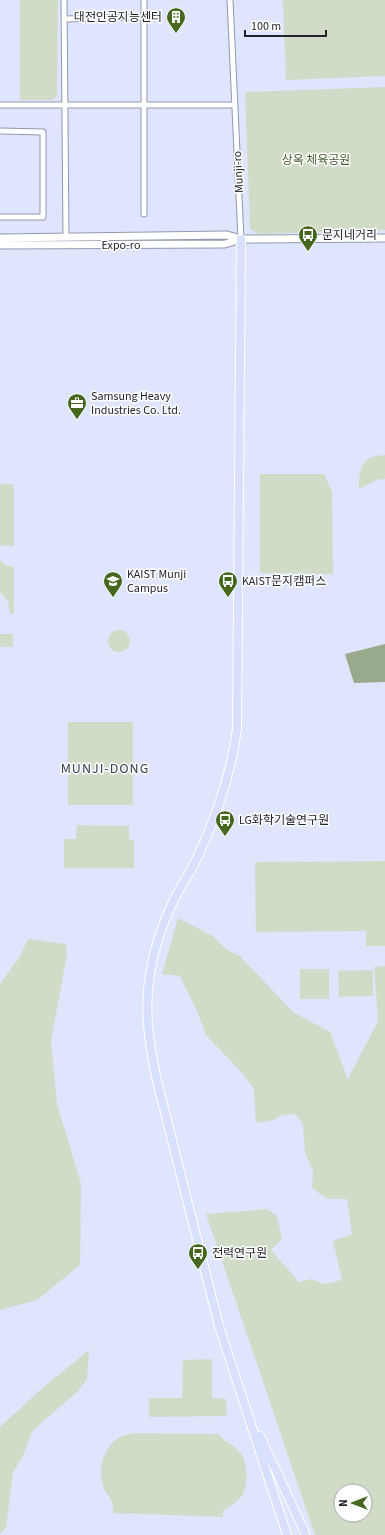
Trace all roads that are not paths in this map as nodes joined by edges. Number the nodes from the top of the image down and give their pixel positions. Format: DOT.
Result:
graph roads {
  1 [pos="64,0"];
  2 [pos="144,0"];
  3 [pos="230,0"];
  4 [pos="144,18"];
  5 [pos="64,19"];
  6 [pos="0,105"];
  7 [pos="65,105"];
  8 [pos="144,105"];
  9 [pos="235,105"];
  10 [pos="0,131"];
  11 [pos="144,214"];
  12 [pos="0,217"];
  13 [pos="0,238"];
  14 [pos="66,238"];
  15 [pos="385,238"];
  16 [pos="241,239"];
  17 [pos="0,245"];
  18 [pos="244,1403"];
  19 [pos="305,1533"];
  20 [pos="287,1535"];
  1 -- 5 [label="street"];
  2 -- 4 [label="street"];
  3 -- 9 [label="street, Munji-ro"];
  4 -- 5 [label="street"];
  4 -- 8 [label="street"];
  5 -- 7 [label="street"];
  6 -- 7 [label="street"];
  7 -- 8 [label="street"];
  7 -- 14 [label="street"];
  8 -- 9 [label="street"];
  8 -- 11 [label="street"];
  9 -- 16 [label="street, Munji-ro"];
  10 -- 12 [label="street"];
  13 -- 14 [label="main road, Expo-ro"];
  14 -- 16 [label="main road, Expo-ro"];
  15 -- 16 [label="main road, Expo-ro"];
  16 -- 17 [label="main road, Expo-ro"];
  16 -- 18 [label="main road"];
  18 -- 19 [label="main road"];
  18 -- 20 [label="main road"];
}
